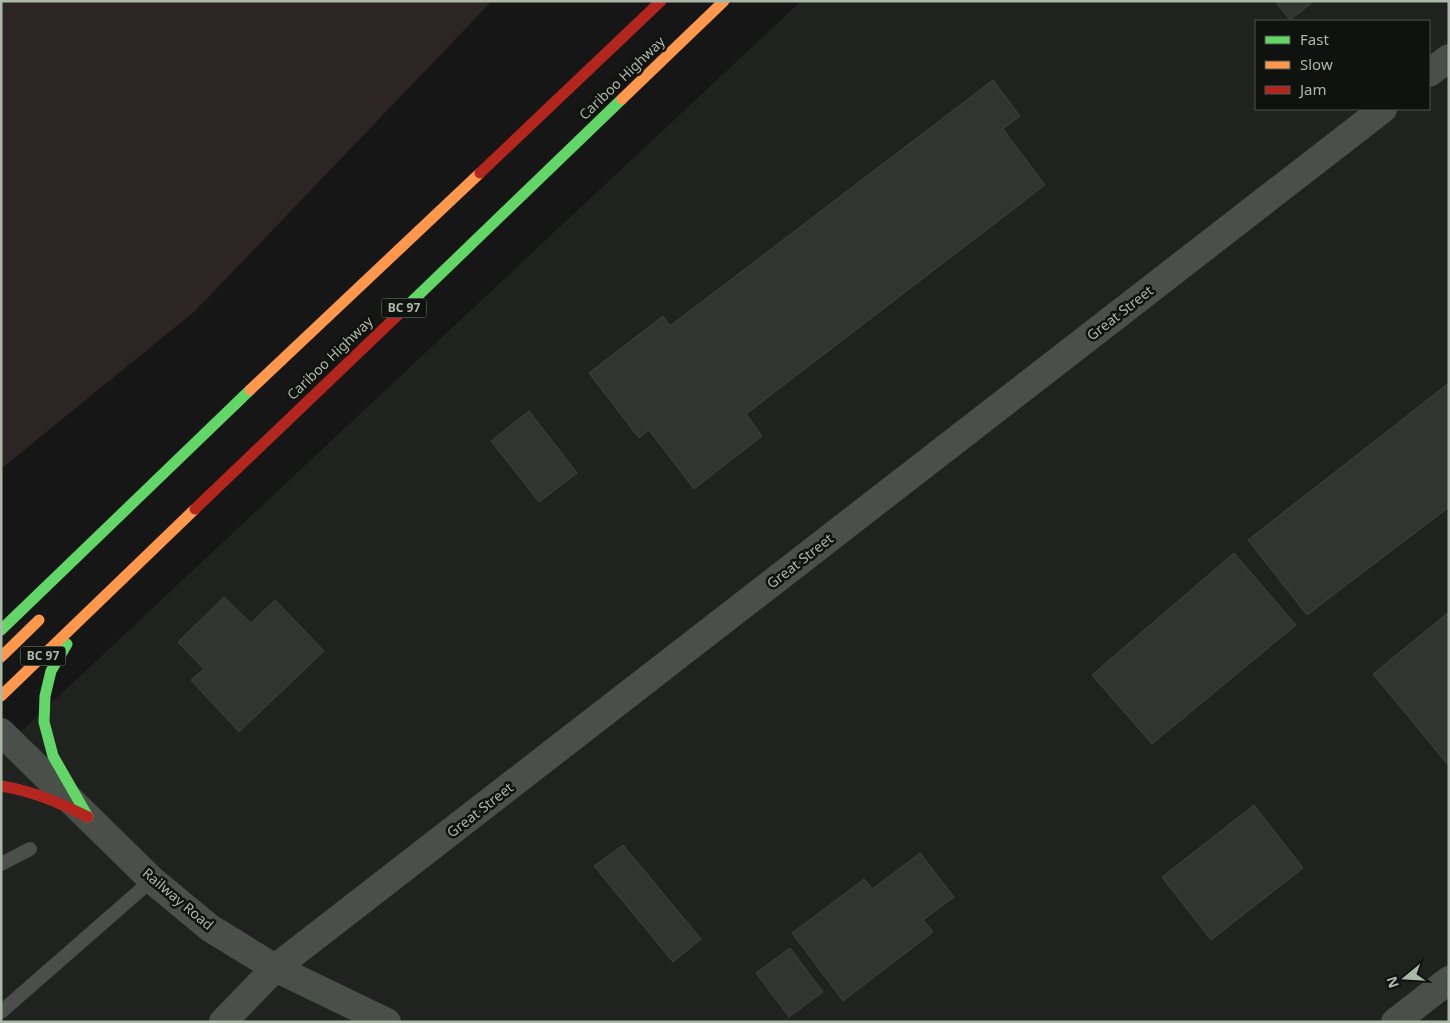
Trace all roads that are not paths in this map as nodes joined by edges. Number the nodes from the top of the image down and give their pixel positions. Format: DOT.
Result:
graph roads {
  1 [pos="661,1"];
  2 [pos="724,1"];
  3 [pos="1449,58"];
  4 [pos="1430,73"];
  5 [pos="1382,110"];
  6 [pos="292,350"];
  7 [pos="265,391"];
  8 [pos="50,609"];
  9 [pos="84,615"];
  10 [pos="1,630"];
  11 [pos="1,657"];
  12 [pos="1,696"];
  13 [pos="1,732"];
  14 [pos="1,786"];
  15 [pos="88,817"];
  16 [pos="30,849"];
  17 [pos="1,864"];
  18 [pos="152,880"];
  19 [pos="275,968"];
  20 [pos="1449,980"];
  21 [pos="1,1012"];
  22 [pos="223,1022"];
  23 [pos="388,1022"];
  24 [pos="1395,1022"];
  1 -- 6 [label="highway, Cariboo Highway"];
  2 -- 9 [label="highway, Cariboo Highway / BC 97"];
  3 -- 4 [label="street"];
  5 -- 19 [label="street, Great Street"];
  6 -- 7 [label="highway"];
  6 -- 10 [label="highway, Cariboo Highway"];
  8 -- 11 [label="highway"];
  9 -- 12 [label="highway, Cariboo Highway / BC 97"];
  9 -- 15 [label="highway"];
  13 -- 15 [label="street, Railway Road"];
  14 -- 15 [label="highway"];
  15 -- 18 [label="street, Railway Road"];
  16 -- 17 [label="lane"];
  18 -- 19 [label="street, Railway Road"];
  18 -- 21 [label="lane"];
  19 -- 22 [label="street, Great Street"];
  19 -- 23 [label="street, Railway Road"];
  20 -- 24 [label="street"];
}
